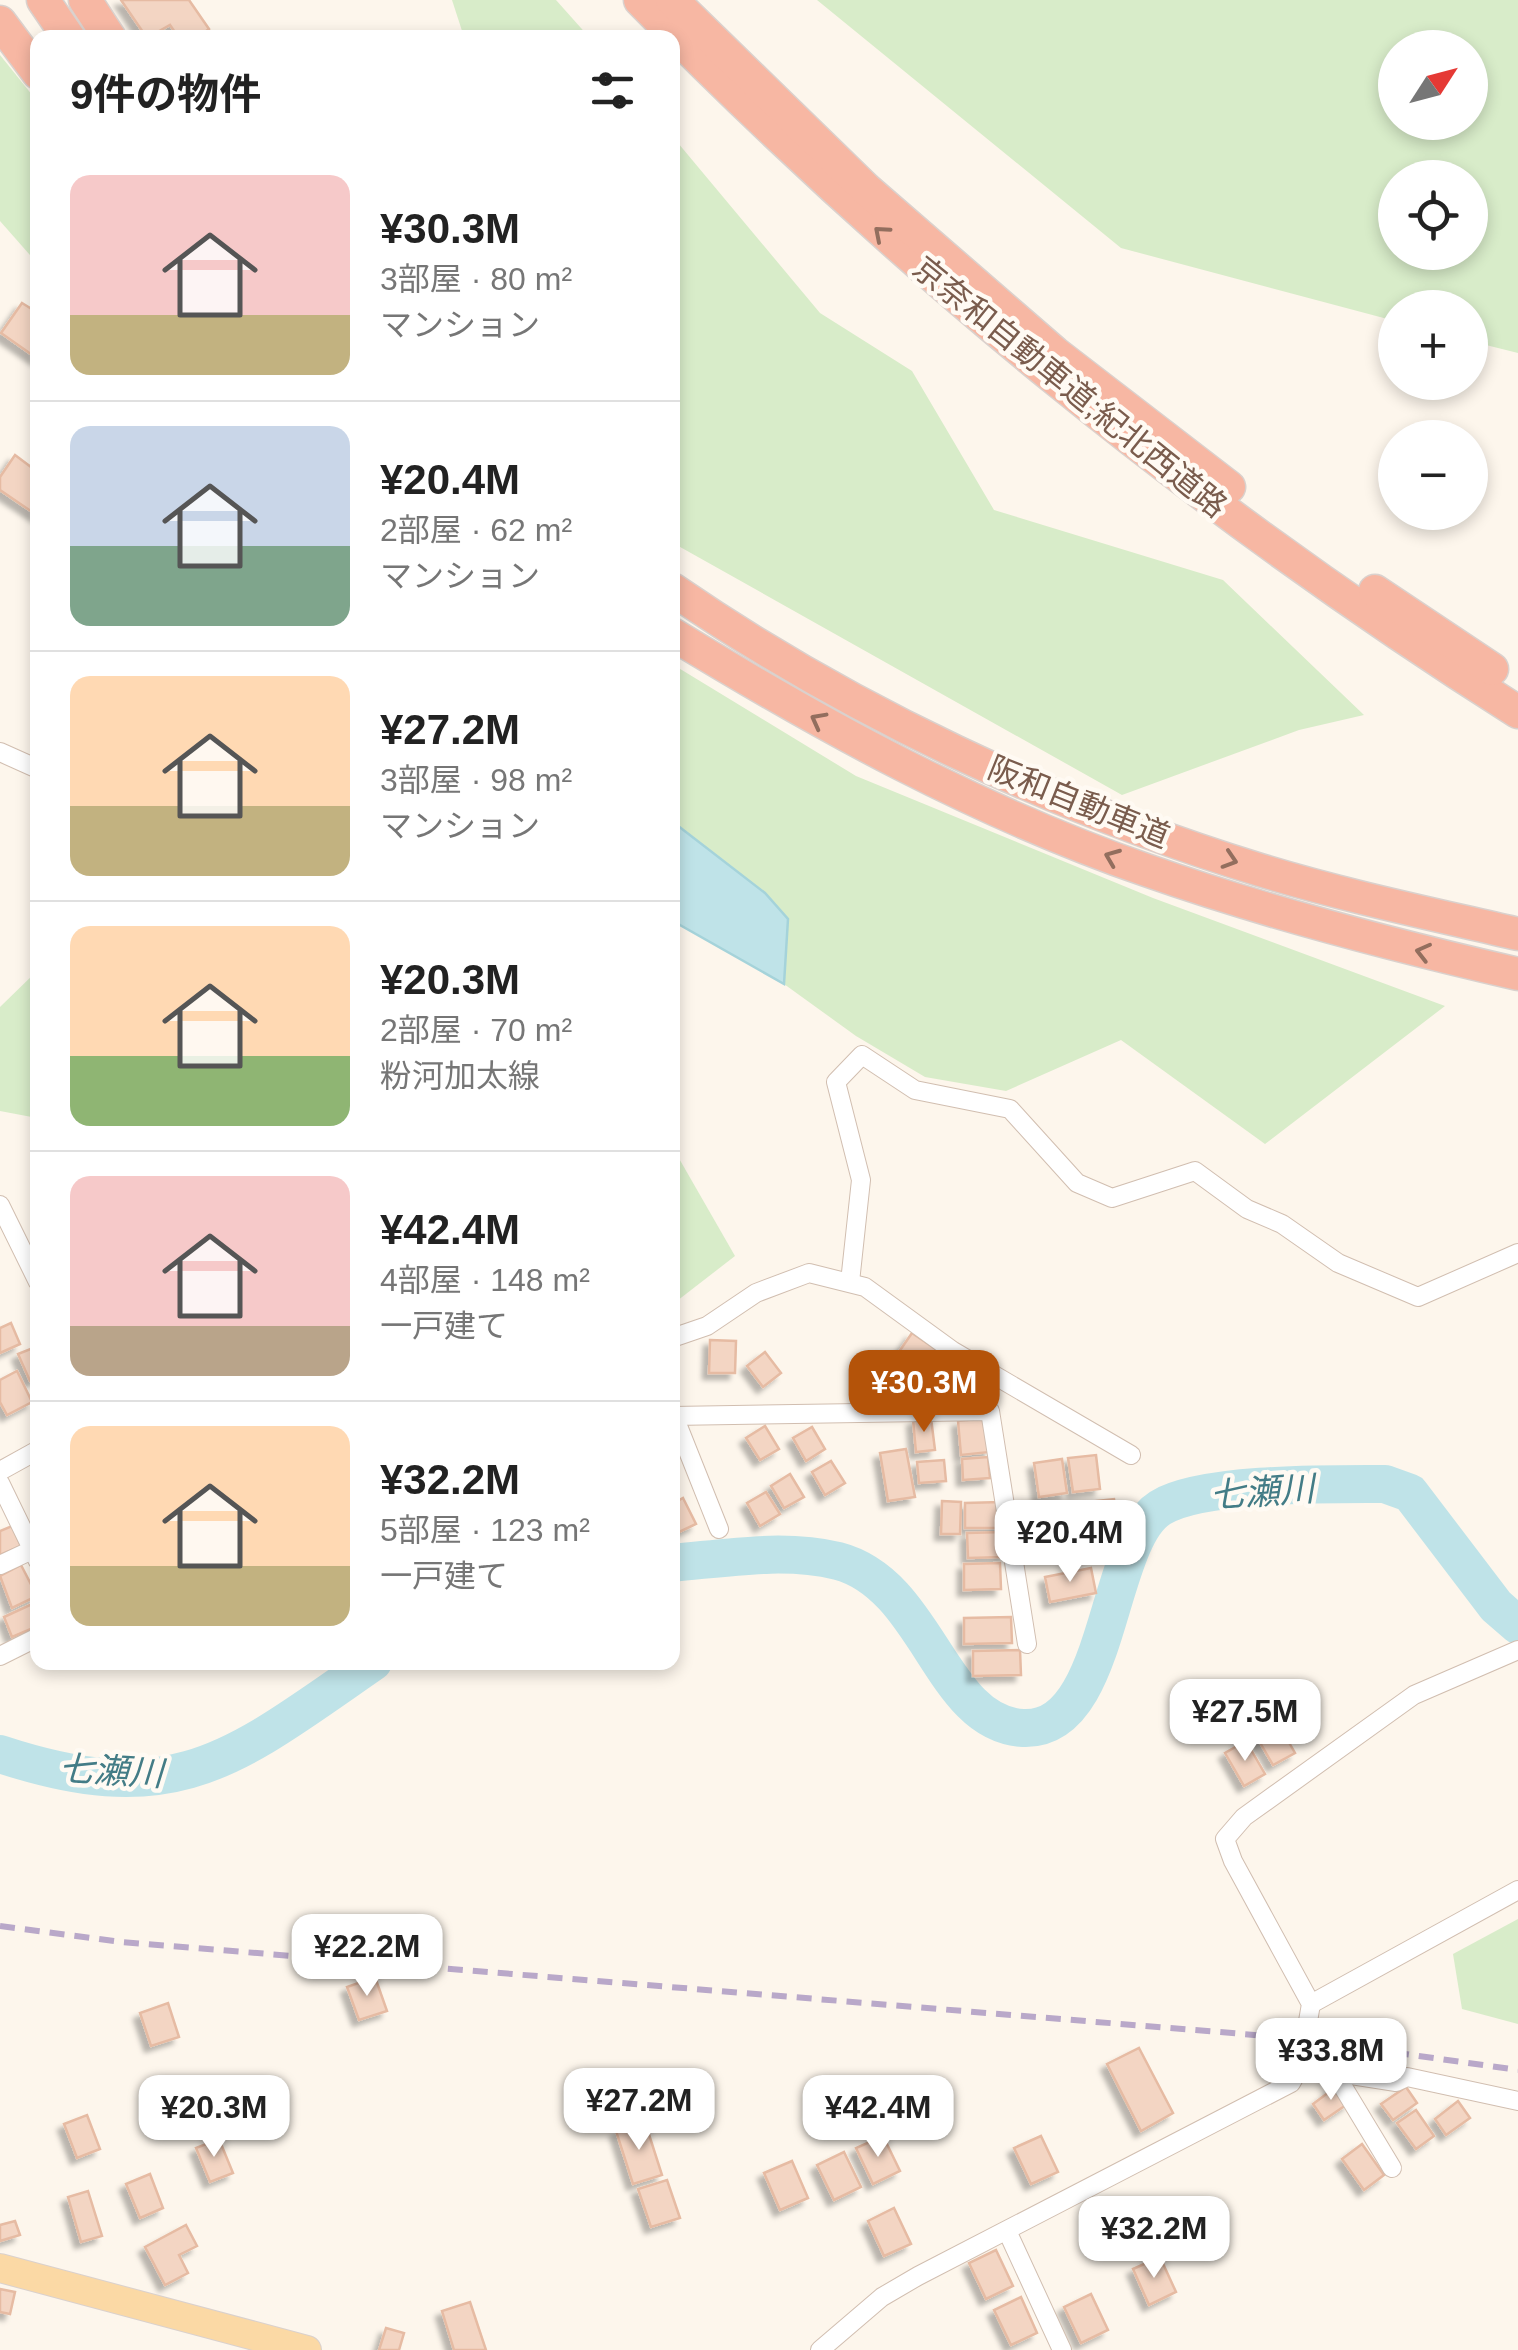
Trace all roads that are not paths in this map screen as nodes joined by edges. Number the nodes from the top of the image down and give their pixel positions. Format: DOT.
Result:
graph roads {
  1 [pos="43,0"];
  2 [pos="85,0"];
  3 [pos="657,6"];
  4 [pos="0,22"];
  5 [pos="63,30"];
  6 [pos="105,30"];
  7 [pos="30,62"];
  8 [pos="680,578"];
  9 [pos="680,594"];
  10 [pos="680,639"];
  11 [pos="1518,685"];
  12 [pos="1518,712"];
  13 [pos="0,752"];
  14 [pos="30,765"];
  15 [pos="1038,789"];
  16 [pos="1518,934"];
  17 [pos="1518,974"];
  18 [pos="0,1205"];
  19 [pos="1518,1253"];
  20 [pos="30,1266"];
  21 [pos="850,1282"];
  22 [pos="680,1335"];
  23 [pos="680,1416"];
  24 [pos="680,1433"];
  25 [pos="30,1454"];
  26 [pos="1131,1455"];
  27 [pos="0,1470"];
  28 [pos="0,1483"];
  29 [pos="719,1528"];
  30 [pos="30,1545"];
  31 [pos="30,1556"];
  32 [pos="0,1565"];
  33 [pos="30,1641"];
  34 [pos="1027,1644"];
  35 [pos="1518,1650"];
  36 [pos="0,1656"];
  37 [pos="1518,1890"];
  38 [pos="1311,2004"];
  39 [pos="1300,2067"];
  40 [pos="1334,2072"];
  41 [pos="1518,2101"];
  42 [pos="1392,2168"];
  43 [pos="1008,2233"];
  44 [pos="0,2268"];
  45 [pos="307,2350"];
  46 [pos="820,2350"];
  47 [pos="1062,2350"];
  1 -- 5 [label="highway"];
  2 -- 6 [label="highway"];
  3 -- 11 [label="highway, 京奈和自動車道;紀北西道路"];
  12 -- 3 [label="highway, 京奈和自動車道;紀北西道路, one-way"];
  4 -- 7 [label="highway"];
  8 -- 15 [label="highway"];
  9 -- 15 [label="highway, 阪和自動車道"];
  17 -- 10 [label="highway, 阪和自動車道, one-way"];
  13 -- 14 [label="street"];
  15 -- 16 [label="highway, 阪和自動車道, one-way"];
  18 -- 20 [label="street"];
  19 -- 21 [label="street"];
  21 -- 22 [label="street"];
  21 -- 26 [label="street"];
  23 -- 34 [label="street"];
  24 -- 29 [label="street"];
  25 -- 27 [label="street"];
  28 -- 30 [label="street"];
  31 -- 32 [label="street"];
  33 -- 36 [label="street"];
  35 -- 38 [label="street"];
  37 -- 38 [label="street"];
  38 -- 39 [label="street"];
  39 -- 40 [label="street"];
  39 -- 43 [label="street"];
  40 -- 41 [label="street"];
  40 -- 42 [label="street"];
  43 -- 46 [label="street"];
  43 -- 47 [label="street"];
  44 -- 45 [label="main road"];
}
